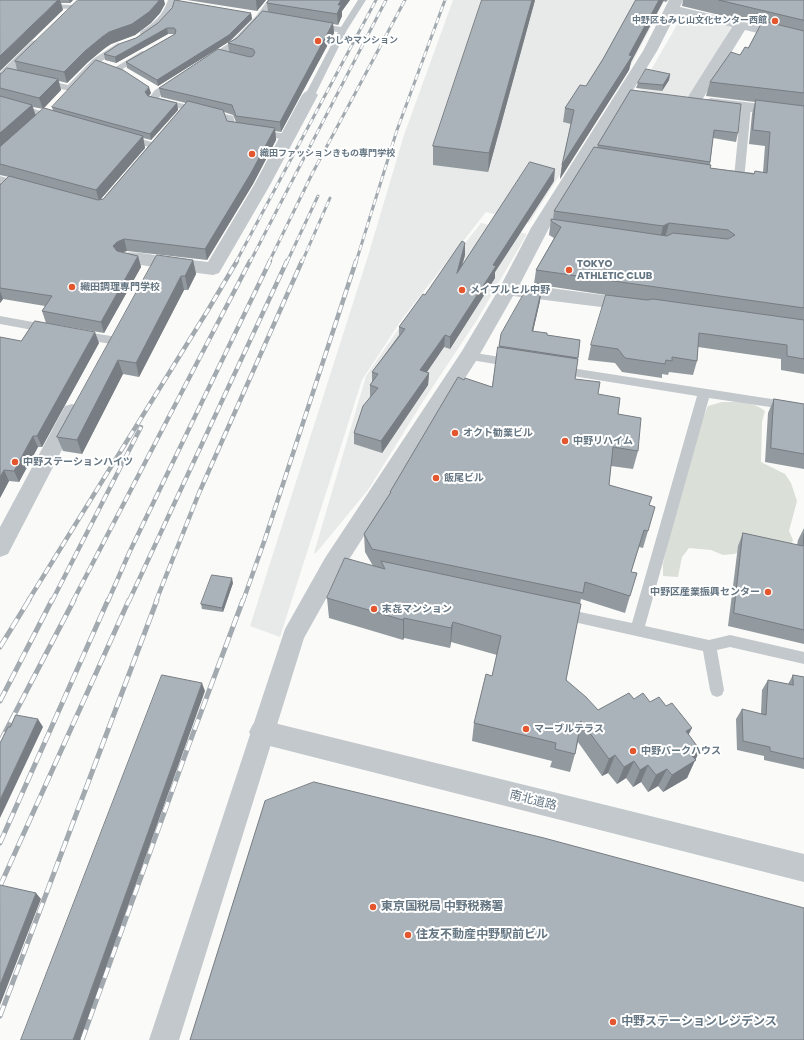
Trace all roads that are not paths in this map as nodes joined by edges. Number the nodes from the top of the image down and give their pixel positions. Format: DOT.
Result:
graph roads {
  1 [pos="272,0"];
  2 [pos="362,0"];
  3 [pos="171,1"];
  4 [pos="79,4"];
  5 [pos="38,5"];
  6 [pos="674,5"];
  7 [pos="59,23"];
  8 [pos="306,24"];
  9 [pos="741,25"];
  10 [pos="343,30"];
  11 [pos="48,33"];
  12 [pos="139,37"];
  13 [pos="804,40"];
  14 [pos="128,42"];
  15 [pos="152,49"];
  16 [pos="218,54"];
  17 [pos="231,57"];
  18 [pos="96,61"];
  19 [pos="205,63"];
  20 [pos="118,68"];
  21 [pos="128,73"];
  22 [pos="184,75"];
  23 [pos="6,77"];
  24 [pos="34,80"];
  25 [pos="70,88"];
  26 [pos="310,94"];
  27 [pos="60,98"];
  28 [pos="0,102"];
  29 [pos="187,107"];
  30 [pos="746,107"];
  31 [pos="48,112"];
  32 [pos="804,114"];
  33 [pos="178,118"];
  34 [pos="67,121"];
  35 [pos="34,125"];
  36 [pos="119,135"];
  37 [pos="288,137"];
  38 [pos="146,157"];
  39 [pos="716,177"];
  40 [pos="0,179"];
  41 [pos="11,182"];
  42 [pos="34,188"];
  43 [pos="3,190"];
  44 [pos="127,258"];
  45 [pos="154,261"];
  46 [pos="143,281"];
  47 [pos="508,289"];
  48 [pos="644,307"];
  49 [pos="0,320"];
  50 [pos="111,340"];
  51 [pos="469,356"];
  52 [pos="526,365"];
  53 [pos="549,369"];
  54 [pos="704,393"];
  55 [pos="81,395"];
  56 [pos="804,408"];
  57 [pos="0,548"];
  58 [pos="552,612"];
  59 [pos="636,630"];
  60 [pos="709,646"];
  61 [pos="804,658"];
  62 [pos="717,690"];
  63 [pos="262,732"];
  64 [pos="804,868"];
  65 [pos="164,1040"];
  1 -- 16 [label="lane"];
  2 -- 10 [label="lane"];
  3 -- 12 [label="lane"];
  4 -- 5 [label="lane"];
  4 -- 7 [label="street"];
  6 -- 9 [label="street"];
  6 -- 47 [label="street"];
  8 -- 10 [label="lane"];
  9 -- 13 [label="street"];
  9 -- 30 [label="street"];
  10 -- 26 [label="lane"];
  11 -- 23 [label="street"];
  14 -- 18 [label="lane"];
  15 -- 20 [label="lane"];
  16 -- 17 [label="lane"];
  16 -- 19 [label="lane"];
  18 -- 20 [label="lane"];
  18 -- 25 [label="lane"];
  20 -- 21 [label="lane"];
  22 -- 29 [label="lane"];
  24 -- 25 [label="lane"];
  25 -- 27 [label="lane"];
  26 -- 37 [label="street"];
  28 -- 31 [label="lane"];
  29 -- 33 [label="lane"];
  29 -- 37 [label="lane"];
  30 -- 32 [label="street"];
  30 -- 39 [label="lane"];
  31 -- 34 [label="lane"];
  31 -- 35 [label="lane"];
  36 -- 38 [label="lane"];
  37 -- 45 [label="street"];
  40 -- 41 [label="lane"];
  41 -- 42 [label="lane"];
  41 -- 43 [label="lane"];
  44 -- 45 [label="street"];
  45 -- 46 [label="street"];
  47 -- 48 [label="street"];
  47 -- 51 [label="street"];
  49 -- 50 [label="lane"];
  51 -- 52 [label="lane"];
  51 -- 63 [label="street"];
  53 -- 54 [label="lane"];
  54 -- 56 [label="lane"];
  54 -- 59 [label="lane"];
  55 -- 57 [label="street"];
  58 -- 59 [label="lane"];
  59 -- 60 [label="lane"];
  60 -- 61 [label="lane"];
  60 -- 62 [label="lane"];
  63 -- 64 [label="street, 南北道路"];
  63 -- 65 [label="street"];
}
